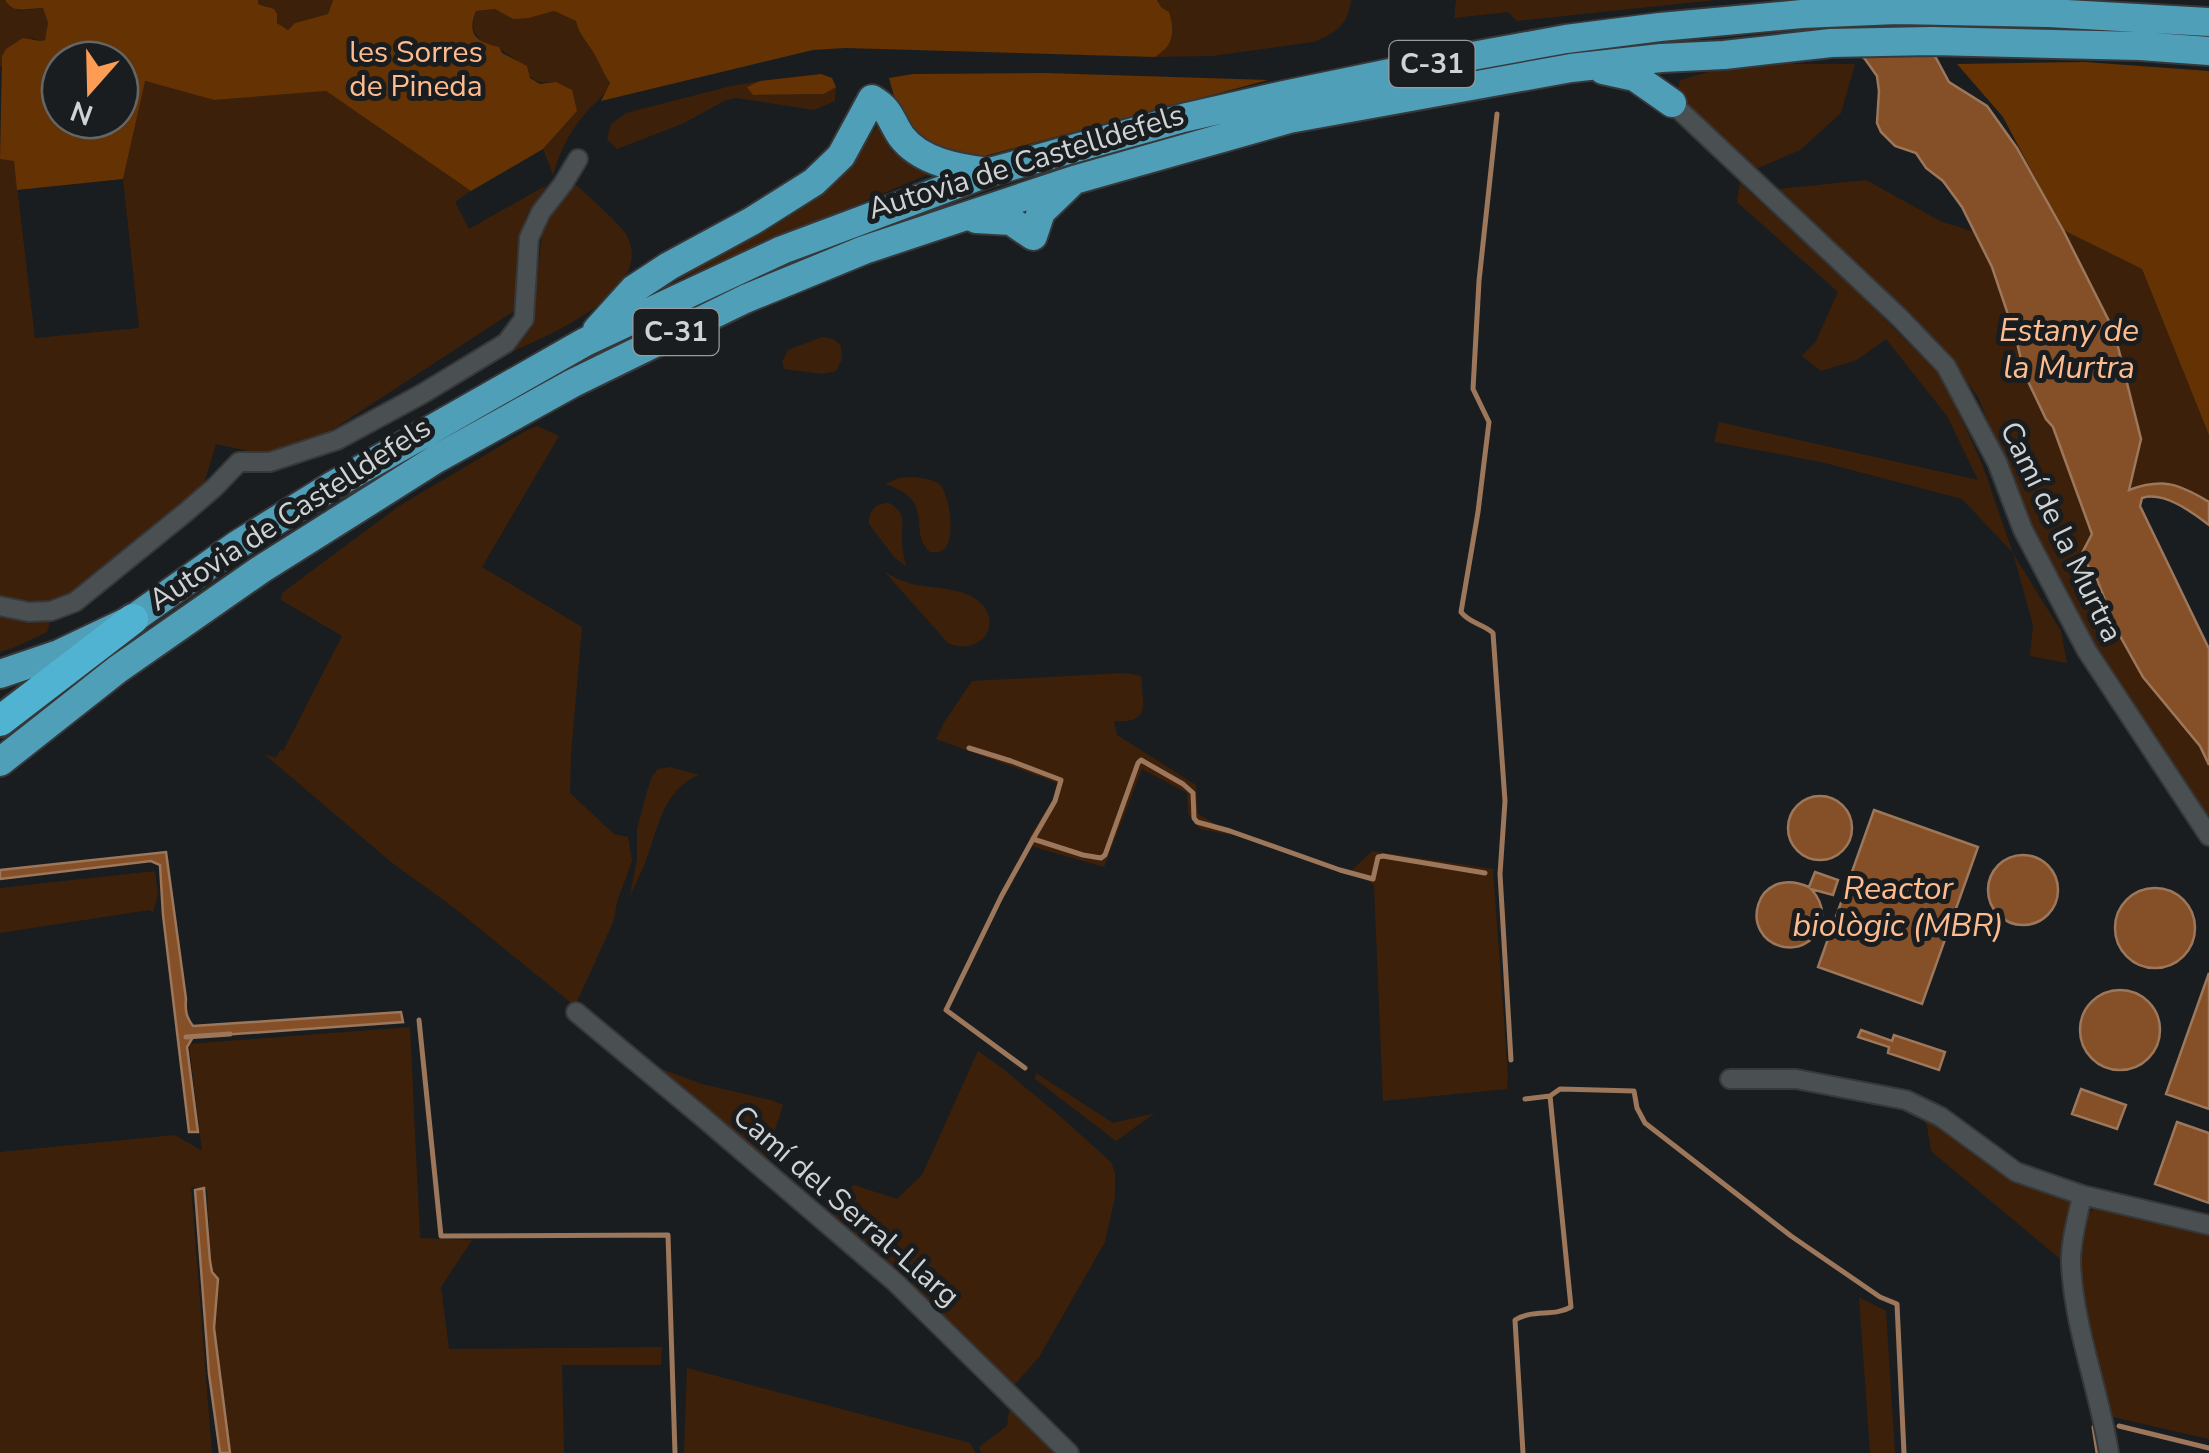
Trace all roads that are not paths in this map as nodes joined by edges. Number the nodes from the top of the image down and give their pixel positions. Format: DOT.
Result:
graph roads {
  1 [pos="1953,0"];
  2 [pos="1992,0"];
  3 [pos="1911,11"];
  4 [pos="2050,13"];
  5 [pos="2209,22"];
  6 [pos="2209,51"];
  7 [pos="1724,54"];
  8 [pos="1571,68"];
  9 [pos="1672,103"];
  10 [pos="578,159"];
  11 [pos="990,172"];
  12 [pos="1074,180"];
  13 [pos="953,219"];
  14 [pos="586,342"];
  15 [pos="0,606"];
  16 [pos="132,619"];
  17 [pos="0,674"];
  18 [pos="0,721"];
  19 [pos="0,762"];
  20 [pos="2209,836"];
  21 [pos="576,1012"];
  22 [pos="1730,1078"];
  23 [pos="2082,1195"];
  24 [pos="2209,1225"];
  25 [pos="1069,1453"];
  26 [pos="2109,1453"];
  1 -- 3 [label="highway"];
  2 -- 4 [label="highway"];
  3 -- 4 [label="highway, Autovia de Castelldefels / C-31"];
  3 -- 11 [label="highway, Autovia de Castelldefels / C-31"];
  4 -- 5 [label="highway, Autovia de Castelldefels / C-31"];
  6 -- 7 [label="highway, Autovia de Castelldefels / C-31"];
  7 -- 8 [label="highway, Autovia de Castelldefels / C-31"];
  7 -- 9 [label="highway"];
  8 -- 9 [label="highway"];
  8 -- 12 [label="highway, Autovia de Castelldefels / C-31"];
  9 -- 20 [label="street, Camí de la Murtra"];
  10 -- 15 [label="street"];
  11 -- 14 [label="highway, Autovia de Castelldefels / C-31"];
  11 -- 14 [label="highway"];
  12 -- 13 [label="highway, Autovia de Castelldefels / C-31"];
  12 -- 13 [label="highway"];
  13 -- 19 [label="highway, Autovia de Castelldefels / C-31"];
  14 -- 16 [label="highway, Autovia de Castelldefels / C-31"];
  16 -- 17 [label="highway"];
  16 -- 18 [label="highway, Autovia de Castelldefels / C-31"];
  21 -- 25 [label="street, Camí del Serral-Llarg"];
  22 -- 23 [label="street"];
  23 -- 24 [label="street"];
  23 -- 26 [label="street"];
}
